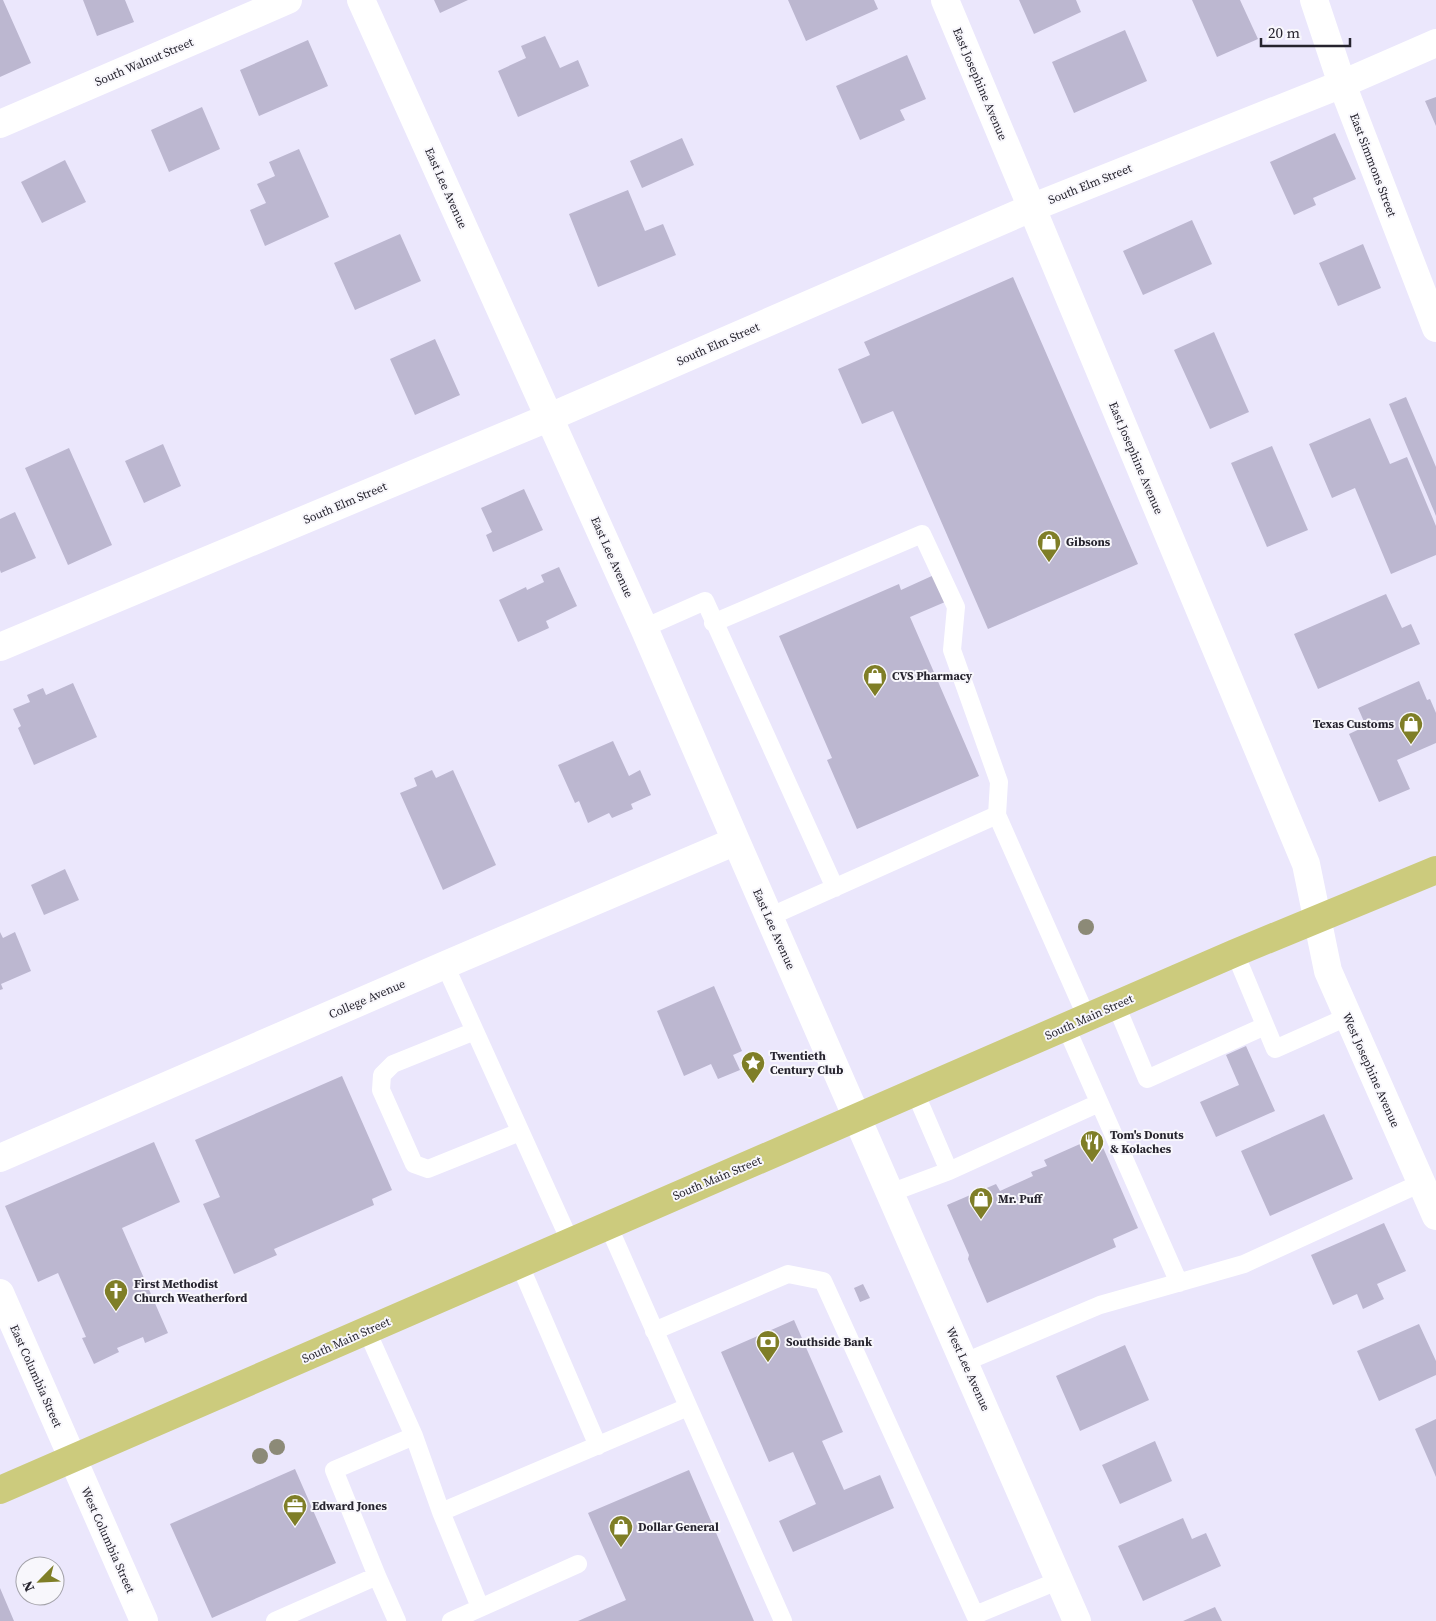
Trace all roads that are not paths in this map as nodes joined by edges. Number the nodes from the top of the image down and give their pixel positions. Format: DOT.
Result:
graph roads {
  1 [pos="288,0"];
  2 [pos="361,0"];
  3 [pos="945,0"];
  4 [pos="1314,0"];
  5 [pos="1436,43"];
  6 [pos="1342,84"];
  7 [pos="0,124"];
  8 [pos="1031,208"];
  9 [pos="1436,328"];
  10 [pos="550,417"];
  11 [pos="713,623"];
  12 [pos="644,628"];
  13 [pos="0,647"];
  14 [pos="997,815"];
  15 [pos="736,841"];
  16 [pos="1436,870"];
  17 [pos="834,888"];
  18 [pos="769,917"];
  19 [pos="1316,919"];
  20 [pos="1234,953"];
  21 [pos="445,965"];
  22 [pos="1116,1005"];
  23 [pos="1347,1017"];
  24 [pos="1077,1022"];
  25 [pos="1265,1026"];
  26 [pos="475,1031"];
  27 [pos="915,1092"];
  28 [pos="1099,1103"];
  29 [pos="857,1118"];
  30 [pos="520,1132"];
  31 [pos="0,1158"];
  32 [pos="949,1171"];
  33 [pos="1421,1183"];
  34 [pos="890,1193"];
  35 [pos="1436,1216"];
  36 [pos="608,1225"];
  37 [pos="570,1241"];
  38 [pos="519,1263"];
  39 [pos="1179,1283"];
  40 [pos="0,1293"];
  41 [pos="367,1331"];
  42 [pos="654,1331"];
  43 [pos="965,1362"];
  44 [pos="688,1407"];
  45 [pos="414,1436"];
  46 [pos="598,1446"];
  47 [pos="73,1459"];
  48 [pos="0,1490"];
  49 [pos="441,1512"];
  50 [pos="578,1564"];
  51 [pos="377,1576"];
  52 [pos="1060,1580"];
  53 [pos="480,1608"];
  54 [pos="144,1621"];
  55 [pos="275,1621"];
  56 [pos="397,1621"];
  57 [pos="451,1621"];
  58 [pos="783,1621"];
  59 [pos="1078,1621"];
  1 -- 7 [label="street, South Walnut Street"];
  2 -- 10 [label="street, East Lee Avenue"];
  3 -- 8 [label="street, East Josephine Avenue"];
  4 -- 6 [label="street, East Simmons Street"];
  5 -- 6 [label="street, South Elm Street"];
  6 -- 8 [label="street, South Elm Street"];
  6 -- 9 [label="street, East Simmons Street"];
  8 -- 10 [label="street, South Elm Street"];
  8 -- 19 [label="street, East Josephine Avenue"];
  10 -- 12 [label="street, East Lee Avenue"];
  10 -- 13 [label="street, South Elm Street"];
  11 -- 12 [label="lane"];
  11 -- 14 [label="lane"];
  11 -- 17 [label="lane"];
  12 -- 15 [label="street, East Lee Avenue"];
  14 -- 17 [label="lane"];
  14 -- 24 [label="lane"];
  15 -- 18 [label="street, East Lee Avenue"];
  15 -- 21 [label="street, College Avenue"];
  16 -- 19 [label="main road, South Main Street"];
  17 -- 18 [label="lane"];
  18 -- 29 [label="street, East Lee Avenue"];
  19 -- 20 [label="main road, South Main Street"];
  19 -- 23 [label="street, West Josephine Avenue"];
  20 -- 22 [label="main road, South Main Street"];
  20 -- 25 [label="lane"];
  21 -- 26 [label="lane"];
  21 -- 31 [label="street, College Avenue"];
  22 -- 24 [label="main road, South Main Street"];
  22 -- 25 [label="lane"];
  23 -- 25 [label="lane"];
  23 -- 33 [label="street, West Josephine Avenue"];
  24 -- 27 [label="main road, South Main Street"];
  24 -- 28 [label="lane"];
  26 -- 30 [label="lane"];
  26 -- 30 [label="lane"];
  27 -- 29 [label="main road, South Main Street"];
  27 -- 32 [label="lane"];
  28 -- 32 [label="lane"];
  28 -- 39 [label="lane"];
  29 -- 34 [label="street, West Lee Avenue"];
  29 -- 36 [label="main road, South Main Street"];
  30 -- 37 [label="lane"];
  32 -- 34 [label="lane"];
  33 -- 35 [label="street, West Josephine Avenue"];
  33 -- 39 [label="lane"];
  34 -- 43 [label="street, West Lee Avenue"];
  36 -- 37 [label="main road, South Main Street"];
  36 -- 42 [label="lane"];
  37 -- 38 [label="main road, South Main Street"];
  38 -- 41 [label="main road, South Main Street"];
  38 -- 46 [label="lane"];
  39 -- 43 [label="lane"];
  40 -- 47 [label="street, East Columbia Street"];
  41 -- 45 [label="lane"];
  41 -- 47 [label="main road, South Main Street"];
  42 -- 44 [label="lane"];
  42 -- 52 [label="lane"];
  43 -- 52 [label="street, West Lee Avenue"];
  44 -- 46 [label="lane"];
  44 -- 58 [label="lane"];
  45 -- 49 [label="lane"];
  45 -- 51 [label="lane"];
  46 -- 49 [label="lane"];
  47 -- 48 [label="main road, South Main Street"];
  47 -- 54 [label="street, West Columbia Street"];
  49 -- 53 [label="lane"];
  50 -- 53 [label="lane"];
  51 -- 55 [label="lane"];
  51 -- 56 [label="lane"];
  52 -- 59 [label="street, West Lee Avenue"];
  53 -- 57 [label="lane"];
}
